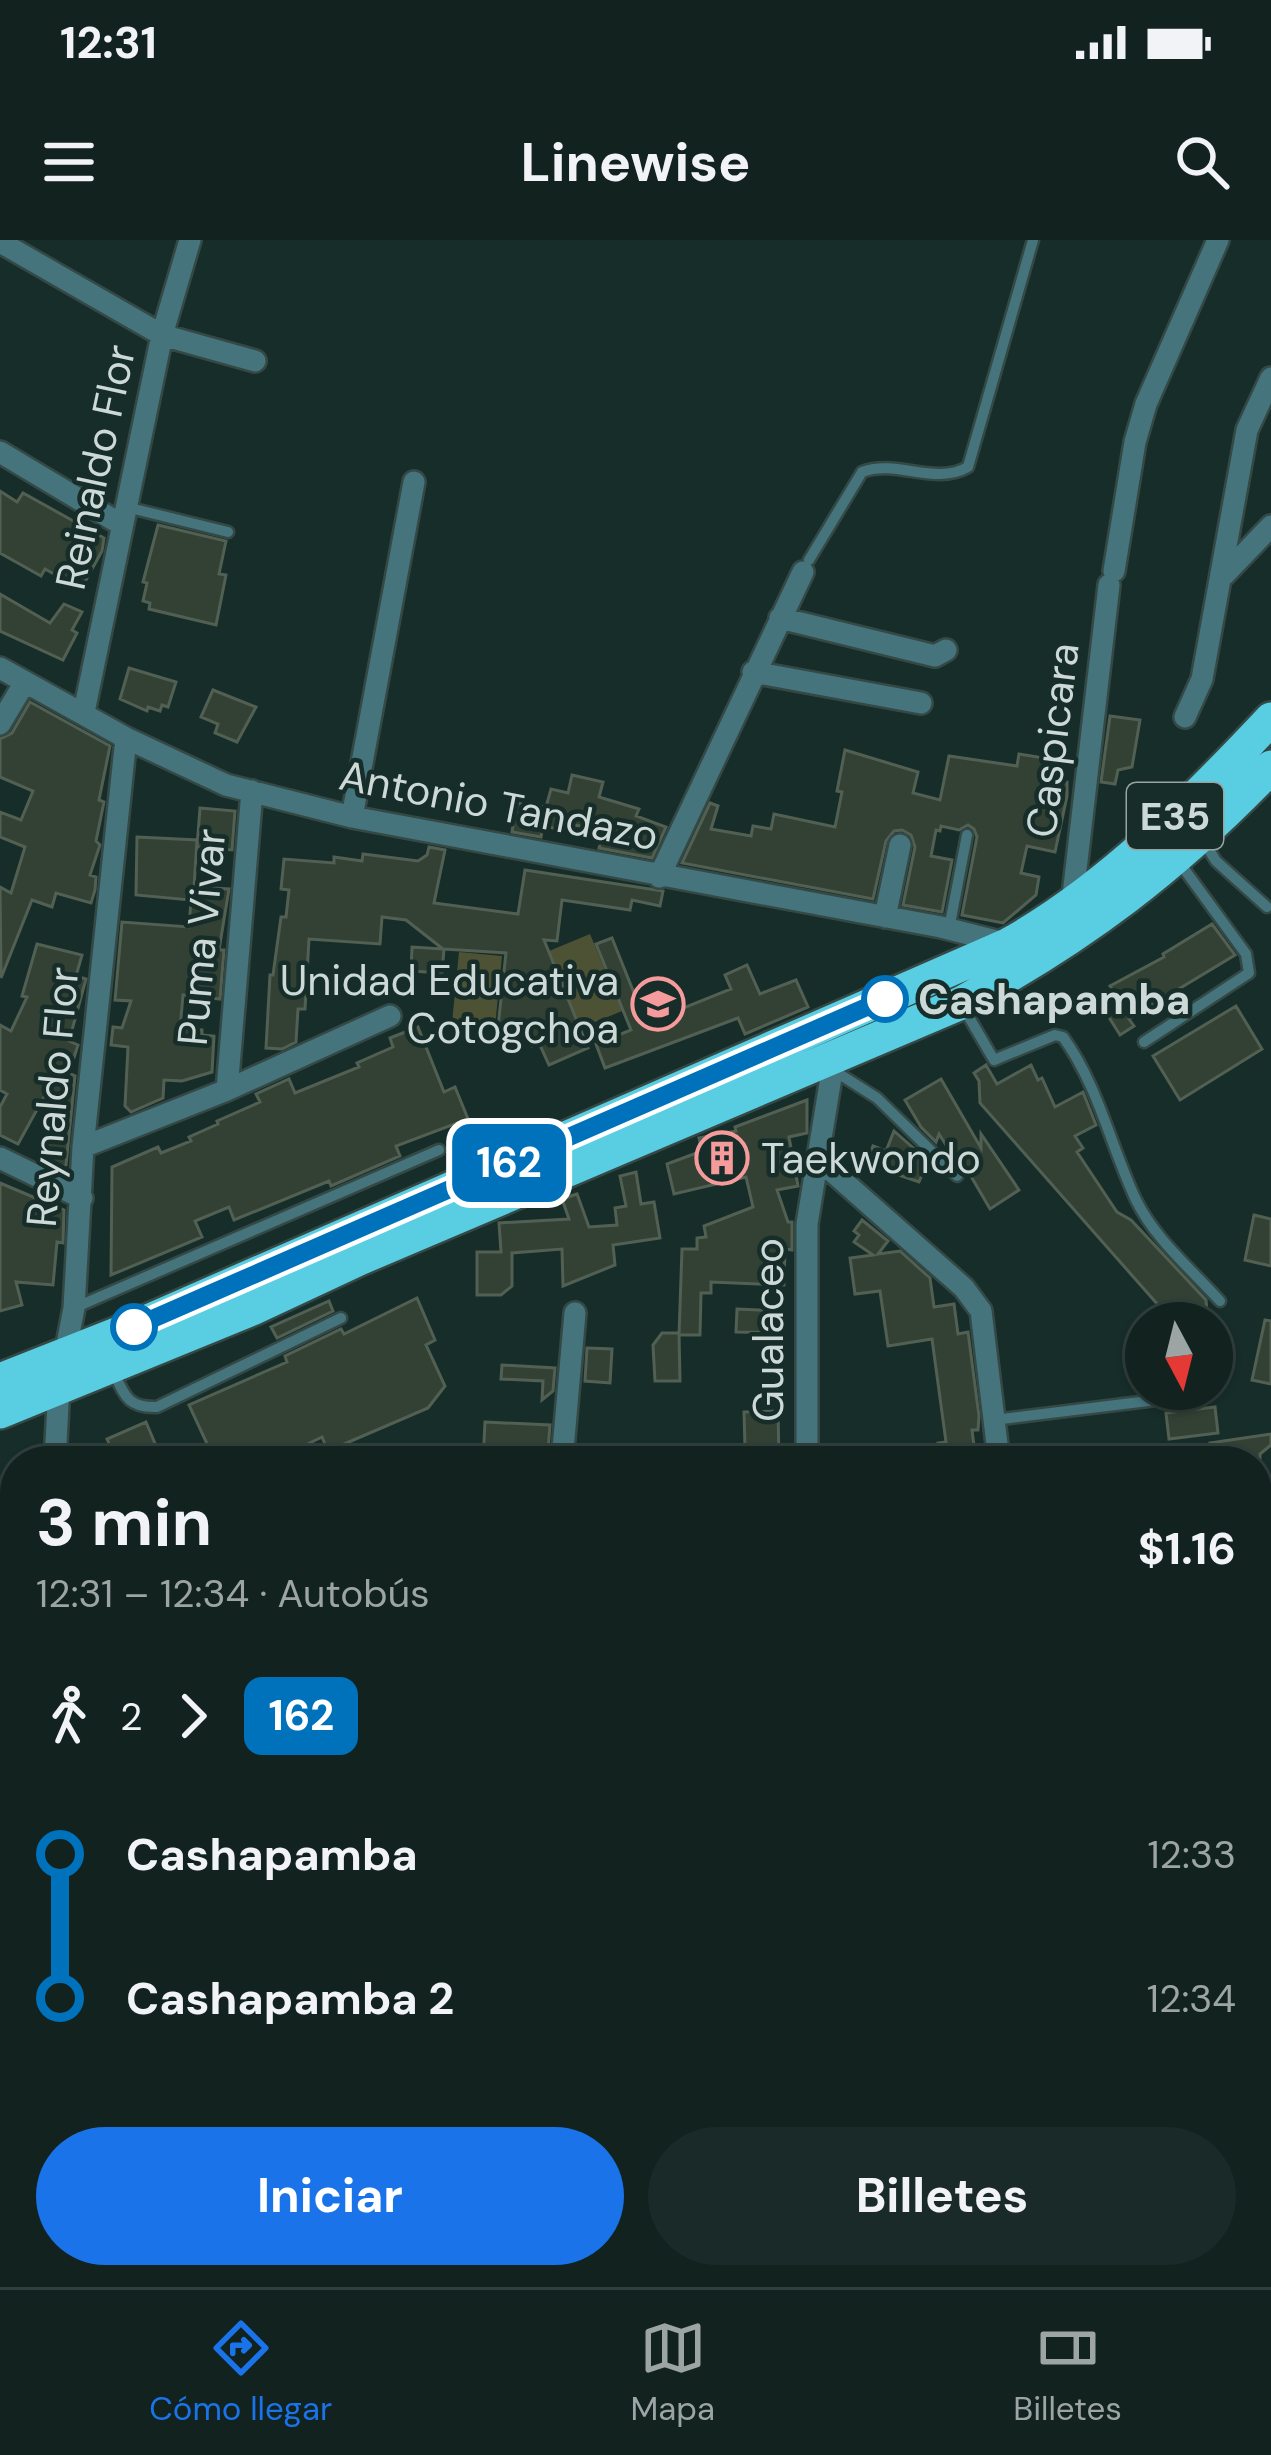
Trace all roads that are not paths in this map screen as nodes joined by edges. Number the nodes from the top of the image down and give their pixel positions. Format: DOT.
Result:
graph roads {
  1 [pos="190,240"];
  2 [pos="1034,240"];
  3 [pos="1218,240"];
  4 [pos="0,242"];
  5 [pos="162,334"];
  6 [pos="254,361"];
  7 [pos="1271,378"];
  8 [pos="0,452"];
  9 [pos="414,482"];
  10 [pos="124,516"];
  11 [pos="1271,526"];
  12 [pos="228,532"];
  13 [pos="806,566"];
  14 [pos="1223,575"];
  15 [pos="780,618"];
  16 [pos="946,650"];
  17 [pos="0,668"];
  18 [pos="753,672"];
  19 [pos="26,682"];
  20 [pos="921,703"];
  21 [pos="84,712"];
  22 [pos="1185,717"];
  23 [pos="1271,719"];
  24 [pos="0,724"];
  25 [pos="126,738"];
  26 [pos="1271,767"];
  27 [pos="252,791"];
  28 [pos="352,817"];
  29 [pos="967,836"];
  30 [pos="901,845"];
  31 [pos="1189,848"];
  32 [pos="659,877"];
  33 [pos="1072,904"];
  34 [pos="1267,908"];
  35 [pos="885,917"];
  36 [pos="949,929"];
  37 [pos="1009,944"];
  38 [pos="961,1003"];
  39 [pos="390,1016"];
  40 [pos="1144,1042"];
  41 [pos="833,1064"];
  42 [pos="227,1090"];
  43 [pos="83,1147"];
  44 [pos="439,1150"];
  45 [pos="0,1158"];
  46 [pos="818,1159"];
  47 [pos="957,1176"];
  48 [pos="82,1198"];
  49 [pos="1220,1300"];
  50 [pos="74,1308"];
  51 [pos="575,1313"];
  52 [pos="341,1318"];
  53 [pos="105,1353"];
  54 [pos="63,1370"];
  55 [pos="0,1380"];
  56 [pos="1125,1404"];
  57 [pos="0,1412"];
  58 [pos="994,1420"];
  59 [pos="56,1446"];
  60 [pos="563,1446"];
  61 [pos="807,1446"];
  62 [pos="997,1446"];
  1 -- 5 [label="street, Reinaldo Flor"];
  2 -- 13 [label="lane"];
  3 -- 33 [label="street, Caspicara"];
  4 -- 5 [label="street"];
  5 -- 6 [label="street"];
  5 -- 10 [label="street, Reinaldo Flor"];
  7 -- 14 [label="street"];
  8 -- 10 [label="street"];
  9 -- 28 [label="street"];
  10 -- 12 [label="lane"];
  10 -- 21 [label="street, Reinaldo Flor"];
  11 -- 14 [label="street"];
  13 -- 15 [label="street"];
  14 -- 22 [label="street"];
  15 -- 16 [label="street"];
  15 -- 18 [label="street"];
  17 -- 19 [label="street, Antonio Tandazo"];
  18 -- 20 [label="street"];
  18 -- 32 [label="street"];
  19 -- 21 [label="street, Antonio Tandazo"];
  19 -- 24 [label="street"];
  21 -- 25 [label="street, Antonio Tandazo"];
  23 -- 33 [label="highway, E35"];
  25 -- 27 [label="street, Antonio Tandazo"];
  25 -- 43 [label="street, Reynaldo Flor"];
  26 -- 31 [label="highway, E35"];
  27 -- 28 [label="street, Antonio Tandazo"];
  27 -- 42 [label="street, Puma Vivar"];
  28 -- 32 [label="street, Antonio Tandazo"];
  29 -- 36 [label="lane"];
  30 -- 35 [label="street"];
  31 -- 34 [label="lane"];
  31 -- 38 [label="highway, E35"];
  31 -- 40 [label="lane"];
  32 -- 35 [label="street, Antonio Tandazo"];
  33 -- 37 [label="highway, E35"];
  35 -- 36 [label="street, Antonio Tandazo"];
  36 -- 37 [label="street, Antonio Tandazo"];
  37 -- 53 [label="highway, E35"];
  38 -- 41 [label="highway, E35"];
  38 -- 49 [label="lane"];
  39 -- 42 [label="street"];
  41 -- 46 [label="street, Gualaceo"];
  41 -- 47 [label="lane"];
  41 -- 53 [label="highway, E35"];
  42 -- 43 [label="street"];
  43 -- 48 [label="street, Reynaldo Flor"];
  44 -- 50 [label="lane"];
  45 -- 48 [label="street"];
  46 -- 58 [label="street"];
  46 -- 61 [label="street, Gualaceo"];
  48 -- 50 [label="street, Reynaldo Flor"];
  50 -- 54 [label="street, Reynaldo Flor"];
  51 -- 60 [label="street"];
  52 -- 53 [label="lane"];
  53 -- 54 [label="highway, E35"];
  54 -- 55 [label="highway, E35"];
  54 -- 57 [label="highway, E35"];
  54 -- 59 [label="street, Reynaldo Flor"];
  56 -- 58 [label="lane"];
  58 -- 62 [label="street"];
}
